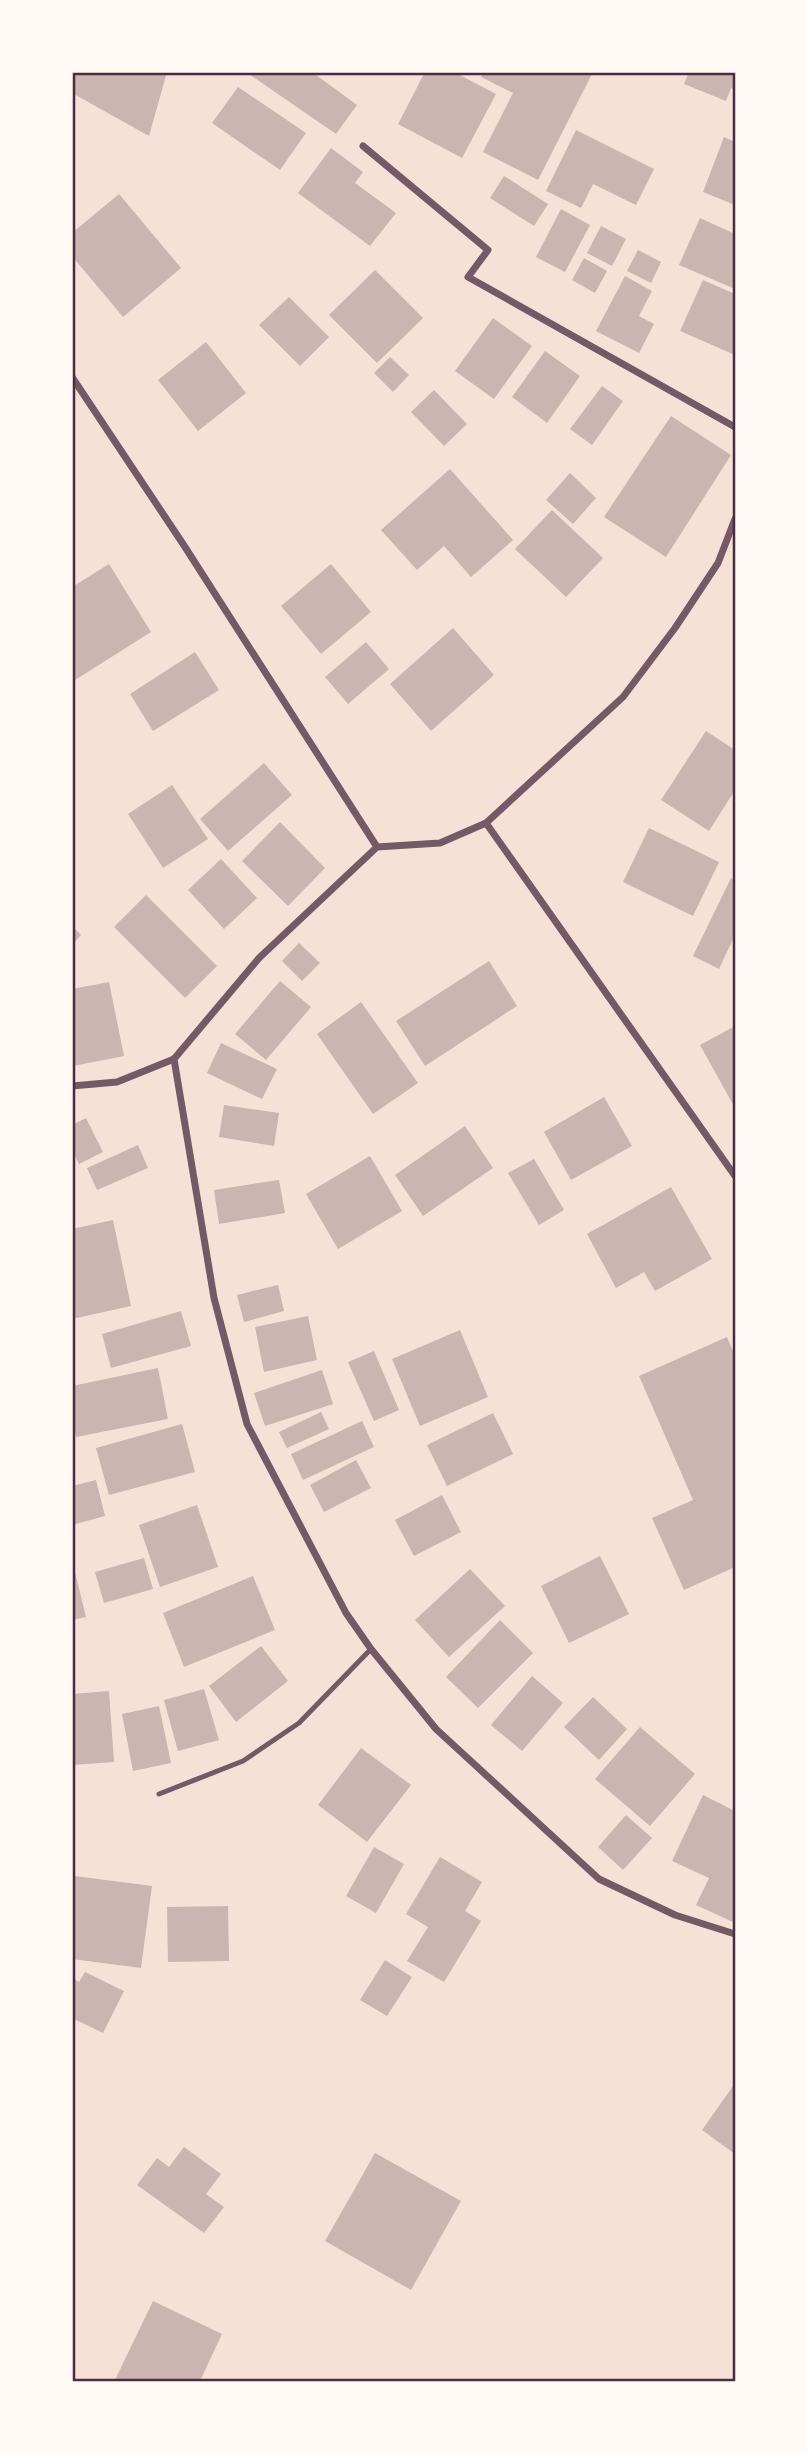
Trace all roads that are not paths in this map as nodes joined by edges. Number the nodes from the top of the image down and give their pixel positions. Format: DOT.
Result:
graph roads {
  1 [pos="363,146"];
  2 [pos="72,377"];
  3 [pos="735,426"];
  4 [pos="735,519"];
  5 [pos="486,823"];
  6 [pos="377,847"];
  7 [pos="174,1059"];
  8 [pos="72,1086"];
  9 [pos="735,1176"];
  10 [pos="371,1649"];
  11 [pos="159,1794"];
  12 [pos="735,1934"];
  1 -- 3 [label="street"];
  2 -- 6 [label="street"];
  4 -- 5 [label="street"];
  5 -- 6 [label="street"];
  5 -- 9 [label="street"];
  6 -- 7 [label="street"];
  7 -- 8 [label="street"];
  7 -- 10 [label="street"];
  10 -- 11 [label="lane"];
  10 -- 12 [label="street"];
}
